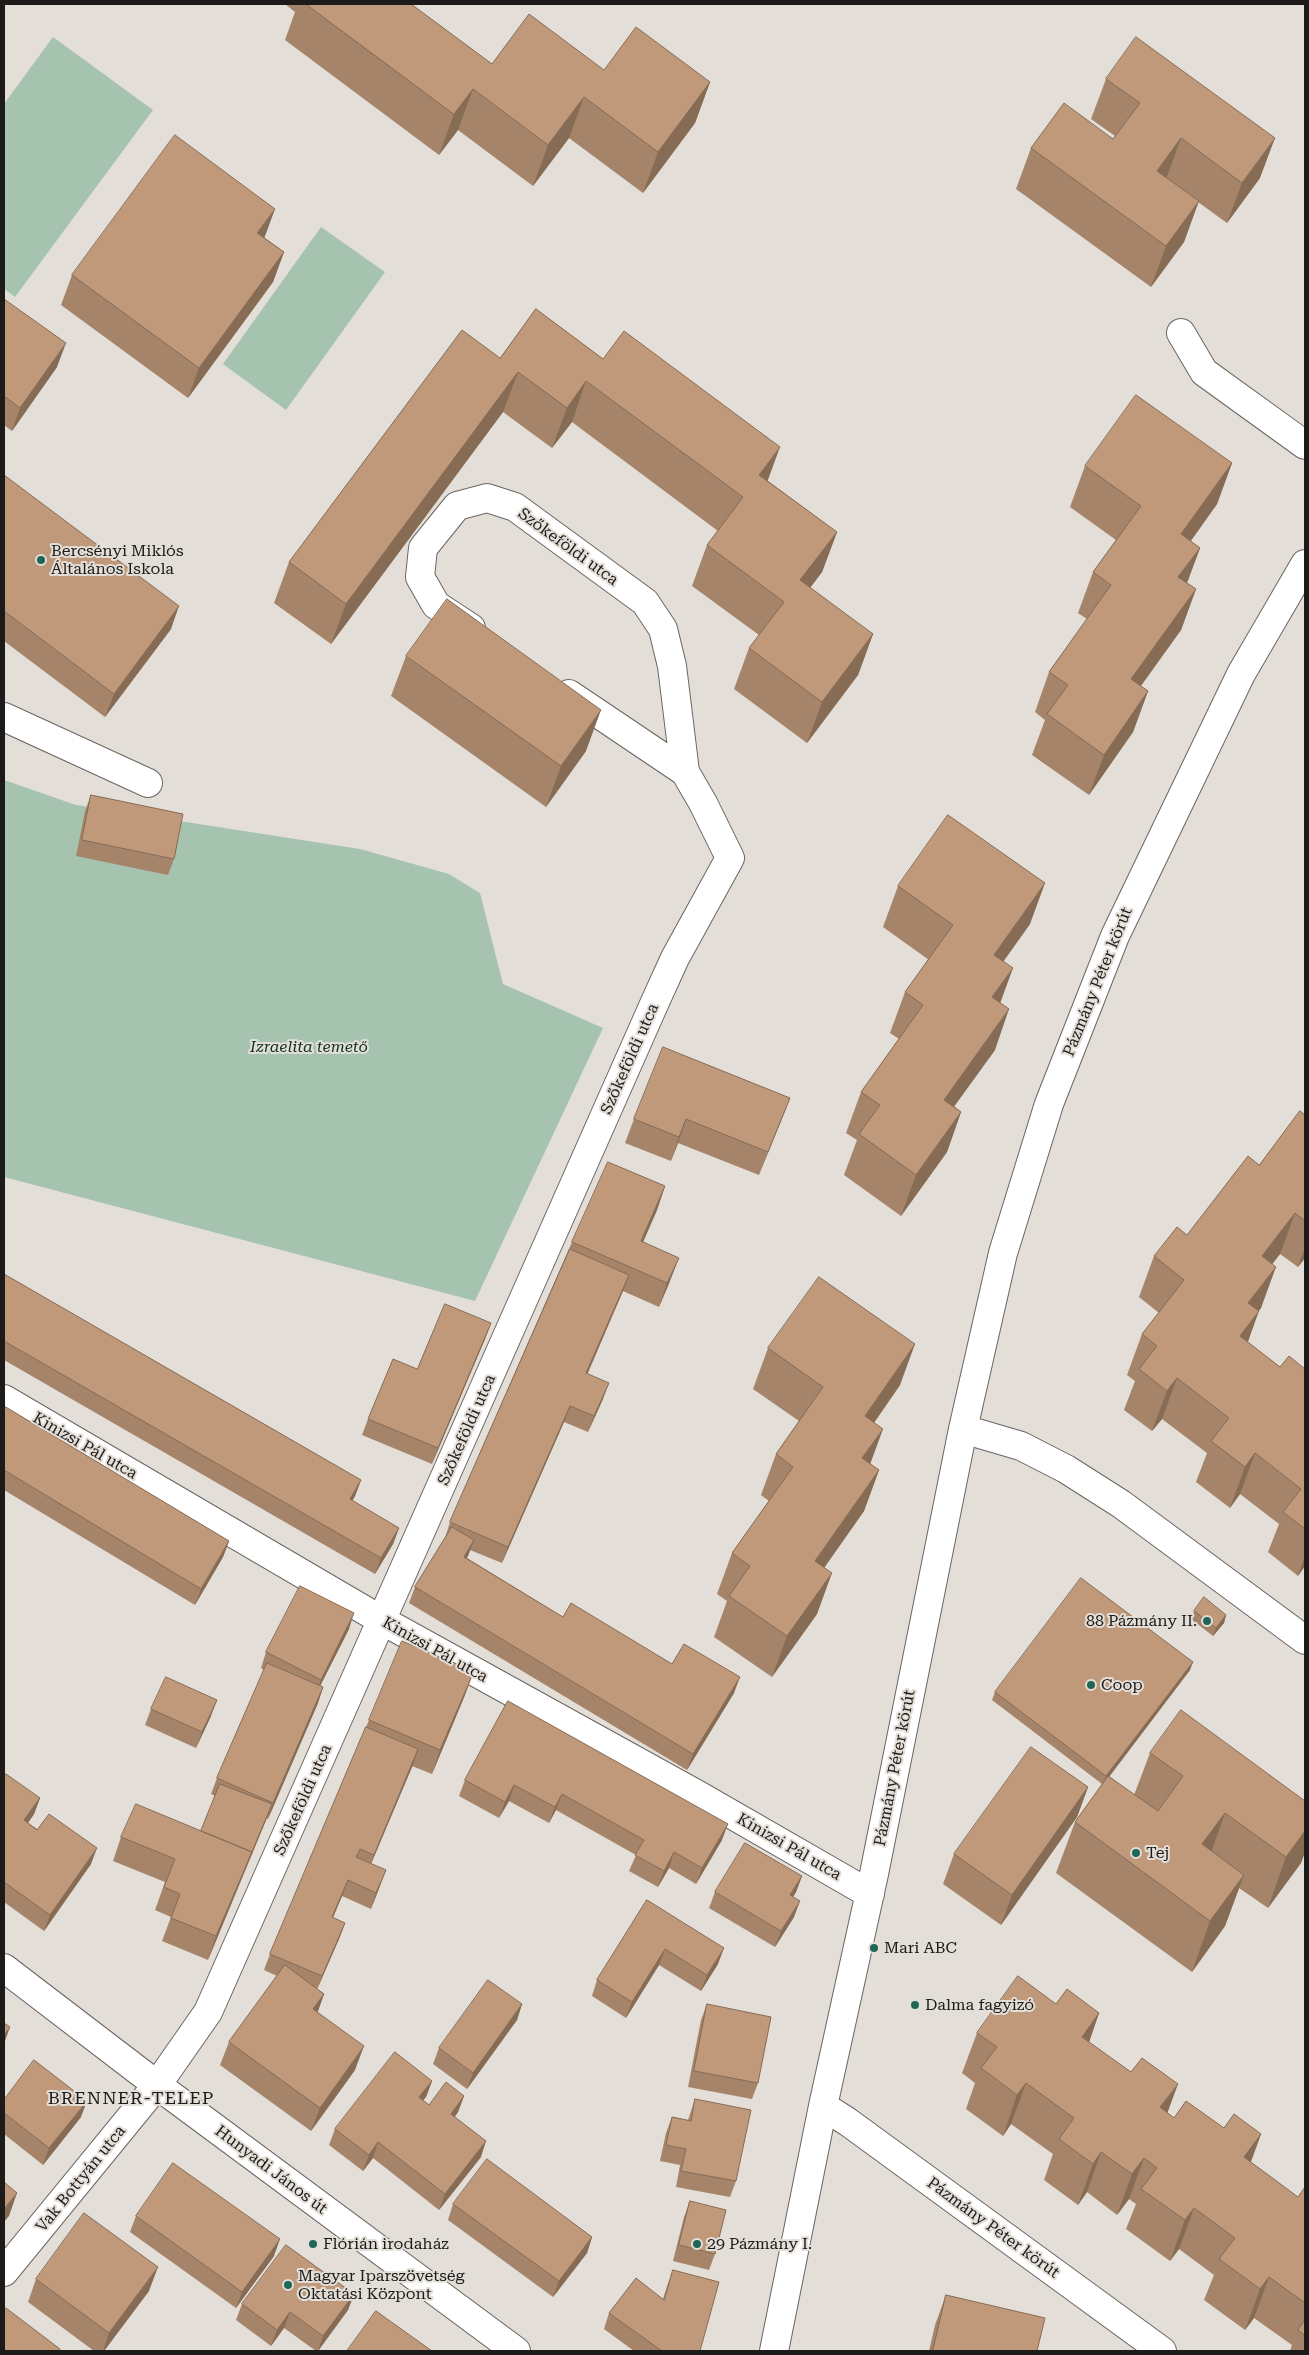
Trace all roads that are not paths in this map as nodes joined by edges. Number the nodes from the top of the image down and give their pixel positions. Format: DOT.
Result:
graph roads {
  1 [pos="1181,333"];
  2 [pos="1305,445"];
  3 [pos="1305,564"];
  4 [pos="494,644"];
  5 [pos="544,678"];
  6 [pos="4,717"];
  7 [pos="685,772"];
  8 [pos="148,783"];
  9 [pos="4,1399"];
  10 [pos="963,1429"];
  11 [pos="383,1621"];
  12 [pos="1305,1640"];
  13 [pos="870,1894"];
  14 [pos="4,1968"];
  15 [pos="157,2085"];
  16 [pos="823,2106"];
  17 [pos="4,2272"];
  18 [pos="516,2351"];
  19 [pos="774,2351"];
  20 [pos="1162,2351"];
  1 -- 2 [label="street"];
  3 -- 10 [label="street, Pázmány Péter körút"];
  4 -- 7 [label="street, Szőkeföldi utca"];
  5 -- 7 [label="street, Szőkeföldi utca"];
  6 -- 8 [label="street"];
  7 -- 11 [label="street, Szőkeföldi utca"];
  9 -- 11 [label="street, Kinizsi Pál utca"];
  10 -- 12 [label="street"];
  10 -- 13 [label="street, Pázmány Péter körút"];
  11 -- 13 [label="street, Kinizsi Pál utca"];
  11 -- 15 [label="street, Szőkeföldi utca"];
  13 -- 16 [label="street, Pázmány Péter körút"];
  14 -- 15 [label="street, Hunyadi János út"];
  15 -- 17 [label="street, Vak Bottyán utca"];
  15 -- 18 [label="street, Hunyadi János út"];
  16 -- 19 [label="street, Pázmány Péter körút"];
  16 -- 20 [label="street, Pázmány Péter körút"];
}
